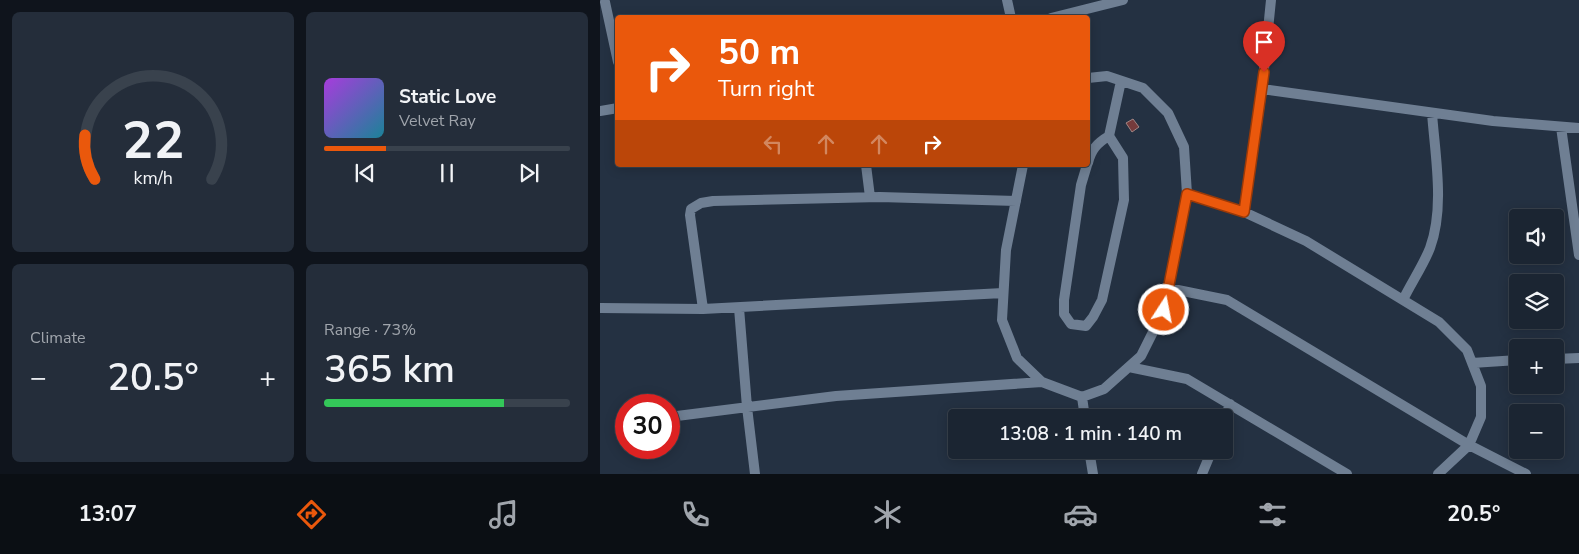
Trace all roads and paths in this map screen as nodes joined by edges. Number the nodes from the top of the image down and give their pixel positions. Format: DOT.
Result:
graph roads {
  1 [pos="1007,0"];
  2 [pos="1123,0"];
  3 [pos="1272,0"];
  4 [pos="606,1"];
  5 [pos="1010,15"];
  6 [pos="1063,15"];
  7 [pos="615,47"];
  8 [pos="1090,78"];
  9 [pos="1121,81"];
  10 [pos="1262,90"];
  11 [pos="615,108"];
  12 [pos="600,111"];
  13 [pos="1432,113"];
  14 [pos="1561,127"];
  15 [pos="1579,128"];
  16 [pos="1109,136"];
  17 [pos="1090,154"];
  18 [pos="866,167"];
  19 [pos="1023,167"];
  20 [pos="1086,167"];
  21 [pos="1187,194"];
  22 [pos="870,197"];
  23 [pos="1016,201"];
  24 [pos="1244,212"];
  25 [pos="1579,255"];
  26 [pos="1168,288"];
  27 [pos="1003,293"];
  28 [pos="1403,300"];
  29 [pos="600,308"];
  30 [pos="739,308"];
  31 [pos="702,309"];
  32 [pos="1579,358"];
  33 [pos="1564,359"];
  34 [pos="1509,360"];
  35 [pos="1472,362"];
  36 [pos="1129,367"];
  37 [pos="1042,382"];
  38 [pos="1082,397"];
  39 [pos="1230,404"];
  40 [pos="747,407"];
  41 [pos="1084,409"];
  42 [pos="1228,409"];
  43 [pos="680,416"];
  44 [pos="1469,445"];
  45 [pos="1090,459"];
  46 [pos="1208,459"];
  47 [pos="754,474"];
  48 [pos="1092,474"];
  49 [pos="1202,474"];
  50 [pos="1347,474"];
  51 [pos="1438,474"];
  52 [pos="1526,474"];
  1 -- 5 [label="street"];
  2 -- 6 [label="street"];
  3 -- 10 [label="street"];
  4 -- 7 [label="street"];
  8 -- 9 [label="street"];
  9 -- 16 [label="street"];
  9 -- 21 [label="street"];
  10 -- 13 [label="street"];
  10 -- 24 [label="street"];
  11 -- 12 [label="street"];
  13 -- 14 [label="street"];
  13 -- 28 [label="street"];
  14 -- 15 [label="street"];
  14 -- 25 [label="street"];
  16 -- 17 [label="street"];
  16 -- 20 [label="street"];
  18 -- 22 [label="street"];
  19 -- 23 [label="street"];
  21 -- 24 [label="street"];
  21 -- 26 [label="street"];
  22 -- 23 [label="street"];
  22 -- 31 [label="street"];
  23 -- 27 [label="street"];
  24 -- 28 [label="street"];
  26 -- 36 [label="street"];
  26 -- 44 [label="street"];
  27 -- 30 [label="street"];
  27 -- 37 [label="street"];
  28 -- 35 [label="street"];
  29 -- 31 [label="street"];
  30 -- 31 [label="street"];
  30 -- 40 [label="street"];
  32 -- 33 [label="street"];
  34 -- 35 [label="street"];
  35 -- 44 [label="street"];
  36 -- 38 [label="street"];
  36 -- 39 [label="street"];
  37 -- 38 [label="street"];
  37 -- 40 [label="street"];
  38 -- 41 [label="street"];
  39 -- 42 [label="street"];
  39 -- 50 [label="street"];
  40 -- 43 [label="street"];
  40 -- 47 [label="street"];
  44 -- 51 [label="street"];
  44 -- 52 [label="street"];
  45 -- 48 [label="street"];
  46 -- 49 [label="street"];
}
